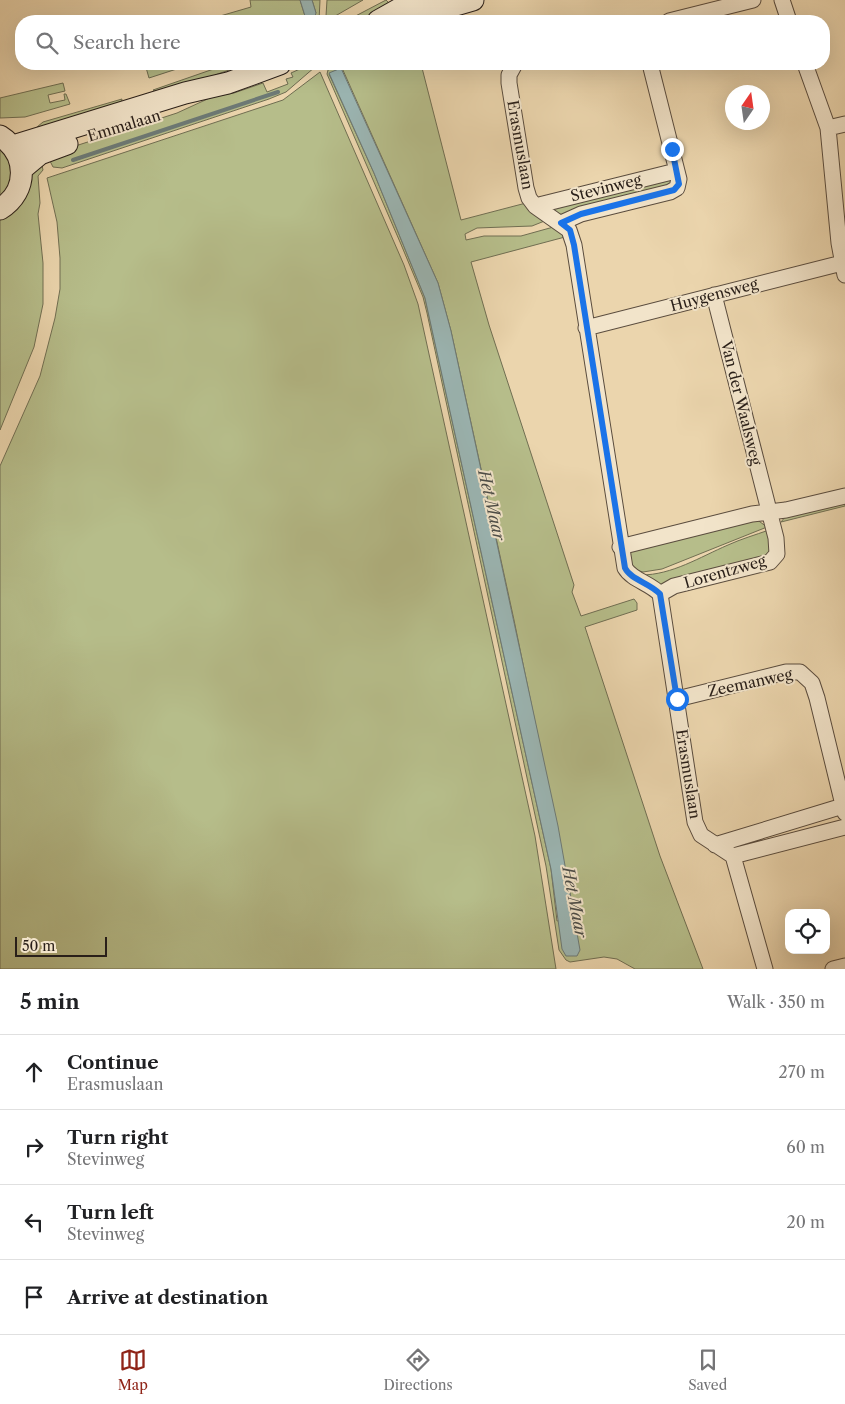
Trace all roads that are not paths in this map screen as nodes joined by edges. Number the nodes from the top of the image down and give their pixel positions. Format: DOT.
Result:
graph roads {
  1 [pos="473,0"];
  2 [pos="753,0"];
  3 [pos="782,0"];
  4 [pos="421,3"];
  5 [pos="392,15"];
  6 [pos="410,15"];
  7 [pos="693,15"];
  8 [pos="787,15"];
  9 [pos="264,70"];
  10 [pos="512,70"];
  11 [pos="651,70"];
  12 [pos="807,70"];
  13 [pos="228,83"];
  14 [pos="845,124"];
  15 [pos="828,128"];
  16 [pos="6,141"];
  17 [pos="22,169"];
  18 [pos="676,171"];
  19 [pos="840,189"];
  20 [pos="535,206"];
  21 [pos="0,209"];
  22 [pos="561,223"];
  23 [pos="843,269"];
  24 [pos="714,295"];
  25 [pos="586,328"];
  26 [pos="845,496"];
  27 [pos="768,512"];
  28 [pos="620,547"];
  29 [pos="660,594"];
  30 [pos="677,699"];
  31 [pos="844,810"];
  32 [pos="845,827"];
  33 [pos="715,845"];
  34 [pos="733,856"];
  35 [pos="845,966"];
  36 [pos="765,969"];
  37 [pos="833,969"];
  1 -- 4 [label="main road"];
  2 -- 7 [label="street"];
  3 -- 8 [label="street"];
  4 -- 5 [label="main road"];
  4 -- 6 [label="main road"];
  9 -- 13 [label="main road, Emmalaan"];
  10 -- 20 [label="street, Erasmuslaan"];
  11 -- 18 [label="street, Stevinweg"];
  12 -- 15 [label="street"];
  13 -- 16 [label="main road, Emmalaan"];
  13 -- 17 [label="main road, Emmalaan"];
  14 -- 15 [label="street"];
  15 -- 19 [label="street"];
  16 -- 17 [label="main road"];
  17 -- 21 [label="main road"];
  18 -- 20 [label="street, Stevinweg"];
  18 -- 22 [label="street, Stevinweg"];
  19 -- 23 [label="street"];
  20 -- 22 [label="street, Erasmuslaan"];
  22 -- 25 [label="street, Erasmuslaan"];
  23 -- 24 [label="street, Huygensweg"];
  24 -- 25 [label="street, Huygensweg"];
  24 -- 27 [label="street, Van der Waalsweg"];
  25 -- 28 [label="street, Erasmuslaan"];
  26 -- 27 [label="street"];
  27 -- 28 [label="street"];
  27 -- 29 [label="street, Lorentzweg"];
  28 -- 29 [label="street, Erasmuslaan"];
  29 -- 30 [label="street, Erasmuslaan"];
  30 -- 31 [label="street, Zeemanweg"];
  30 -- 33 [label="street, Erasmuslaan"];
  31 -- 33 [label="street, Zeemanweg"];
  32 -- 34 [label="street"];
  33 -- 34 [label="street, Erasmuslaan"];
  34 -- 36 [label="street"];
  35 -- 37 [label="street"];
}
